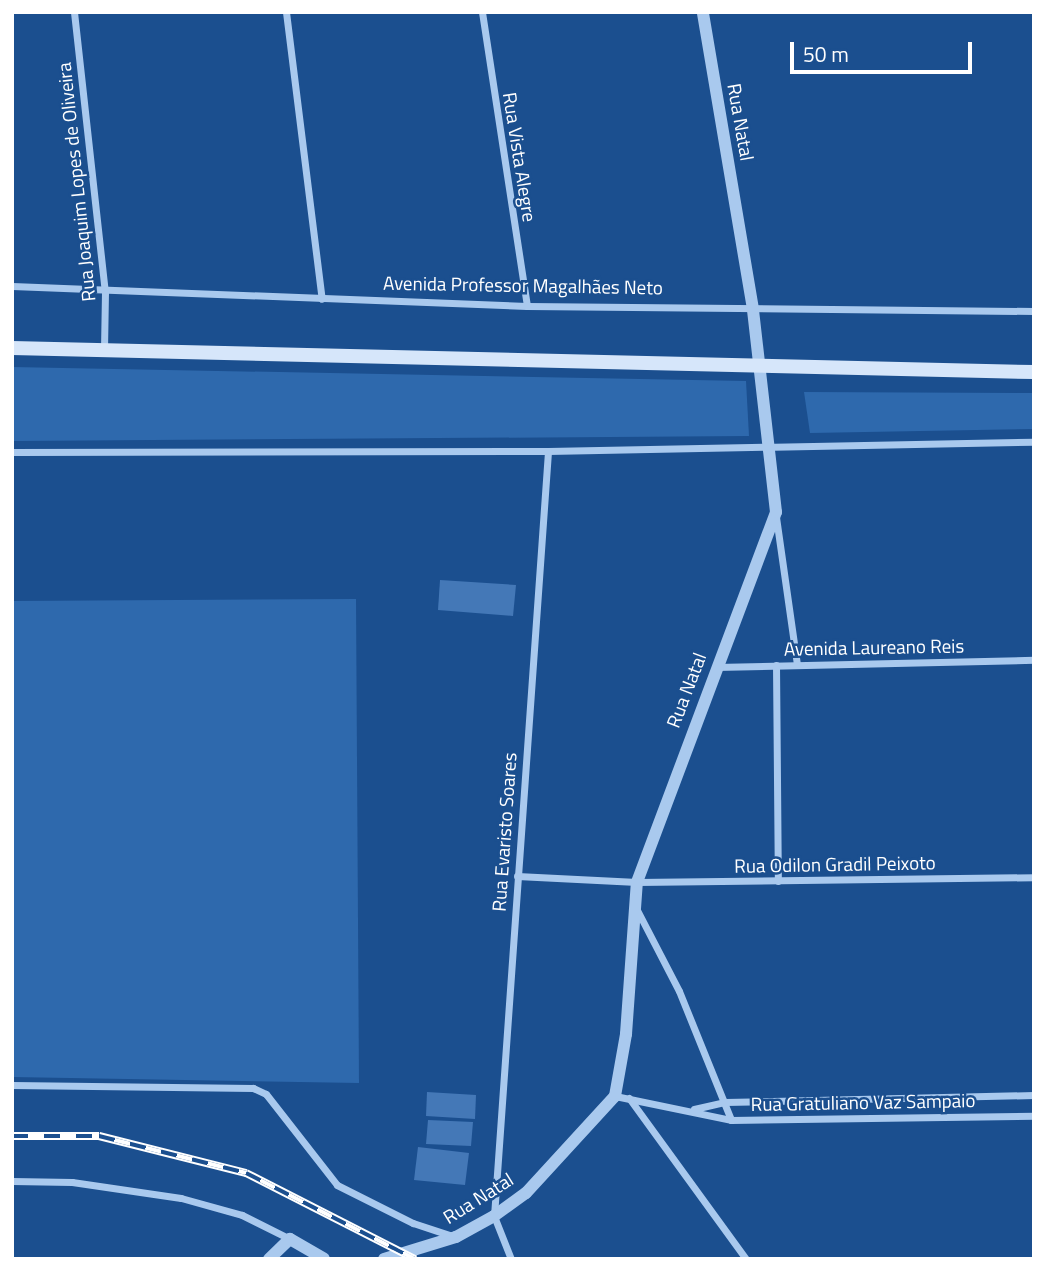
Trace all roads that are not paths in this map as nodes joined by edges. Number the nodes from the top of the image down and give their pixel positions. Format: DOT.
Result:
graph roads {
  1 [pos="74,12"];
  2 [pos="286,12"];
  3 [pos="482,12"];
  4 [pos="703,12"];
  5 [pos="12,286"];
  6 [pos="105,292"];
  7 [pos="322,299"];
  8 [pos="527,306"];
  9 [pos="754,309"];
  10 [pos="1034,311"];
  11 [pos="12,348"];
  12 [pos="104,350"];
  13 [pos="759,363"];
  14 [pos="1034,372"];
  15 [pos="1034,442"];
  16 [pos="770,446"];
  17 [pos="548,451"];
  18 [pos="12,452"];
  19 [pos="776,512"];
  20 [pos="1034,660"];
  21 [pos="797,664"];
  22 [pos="776,665"];
  23 [pos="715,667"];
  24 [pos="517,876"];
  25 [pos="1034,877"];
  26 [pos="778,881"];
  27 [pos="637,882"];
  28 [pos="636,907"];
  29 [pos="12,1085"];
  30 [pos="1034,1095"];
  31 [pos="615,1096"];
  32 [pos="629,1098"];
  33 [pos="725,1102"];
  34 [pos="694,1109"];
  35 [pos="1034,1116"];
  36 [pos="731,1120"];
  37 [pos="12,1181"];
  38 [pos="494,1216"];
  39 [pos="456,1237"];
  40 [pos="290,1239"];
  41 [pos="269,1259"];
  42 [pos="324,1259"];
  43 [pos="384,1259"];
  44 [pos="511,1259"];
  45 [pos="746,1259"];
  1 -- 6 [label="street, Rua Joaquim Lopes de Oliveira"];
  2 -- 7 [label="street"];
  3 -- 8 [label="street, Rua Vista Alegre"];
  4 -- 9 [label="street, Rua Natal"];
  5 -- 6 [label="street, Avenida Professor Magalhães Neto"];
  6 -- 7 [label="street, Avenida Professor Magalhães Neto"];
  6 -- 12 [label="street, Rua Joaquim Lopes de Oliveira"];
  7 -- 8 [label="street, Avenida Professor Magalhães Neto"];
  8 -- 9 [label="street, Avenida Professor Magalhães Neto"];
  9 -- 10 [label="street, Avenida Professor Magalhães Neto"];
  9 -- 13 [label="street, Rua Natal"];
  11 -- 12 [label="main road"];
  12 -- 13 [label="main road"];
  13 -- 14 [label="main road"];
  13 -- 16 [label="street, Rua Natal"];
  15 -- 16 [label="street"];
  16 -- 17 [label="street"];
  16 -- 19 [label="street, Rua Natal"];
  17 -- 18 [label="street"];
  17 -- 24 [label="street, Rua Evaristo Soares"];
  19 -- 21 [label="street"];
  19 -- 23 [label="street, Rua Natal"];
  20 -- 21 [label="street, Avenida Laureano Reis"];
  21 -- 22 [label="street, Avenida Laureano Reis"];
  22 -- 23 [label="street, Avenida Laureano Reis"];
  22 -- 26 [label="street"];
  23 -- 27 [label="street, Rua Natal"];
  24 -- 27 [label="street, Rua Odilon Gradil Peixoto"];
  24 -- 38 [label="street, Rua Evaristo Soares"];
  25 -- 26 [label="street, Rua Odilon Gradil Peixoto"];
  26 -- 27 [label="street, Rua Odilon Gradil Peixoto"];
  27 -- 28 [label="street, Rua Natal"];
  28 -- 31 [label="street, Rua Natal"];
  28 -- 33 [label="street"];
  29 -- 39 [label="street"];
  30 -- 33 [label="street, Rua Gratuliano Vaz Sampaio"];
  31 -- 32 [label="street, Rua Gratuliano Vaz Sampaio"];
  31 -- 38 [label="street, Rua Natal"];
  32 -- 34 [label="street, Rua Gratuliano Vaz Sampaio"];
  32 -- 45 [label="street"];
  33 -- 34 [label="street, Rua Gratuliano Vaz Sampaio"];
  33 -- 36 [label="street"];
  34 -- 36 [label="street, Rua Gratuliano Vaz Sampaio"];
  35 -- 36 [label="street, Rua Gratuliano Vaz Sampaio"];
  37 -- 40 [label="street"];
  38 -- 39 [label="street, Rua Natal"];
  38 -- 44 [label="street"];
  39 -- 43 [label="street, Rua Natal"];
  40 -- 41 [label="street"];
  40 -- 42 [label="street"];
}
